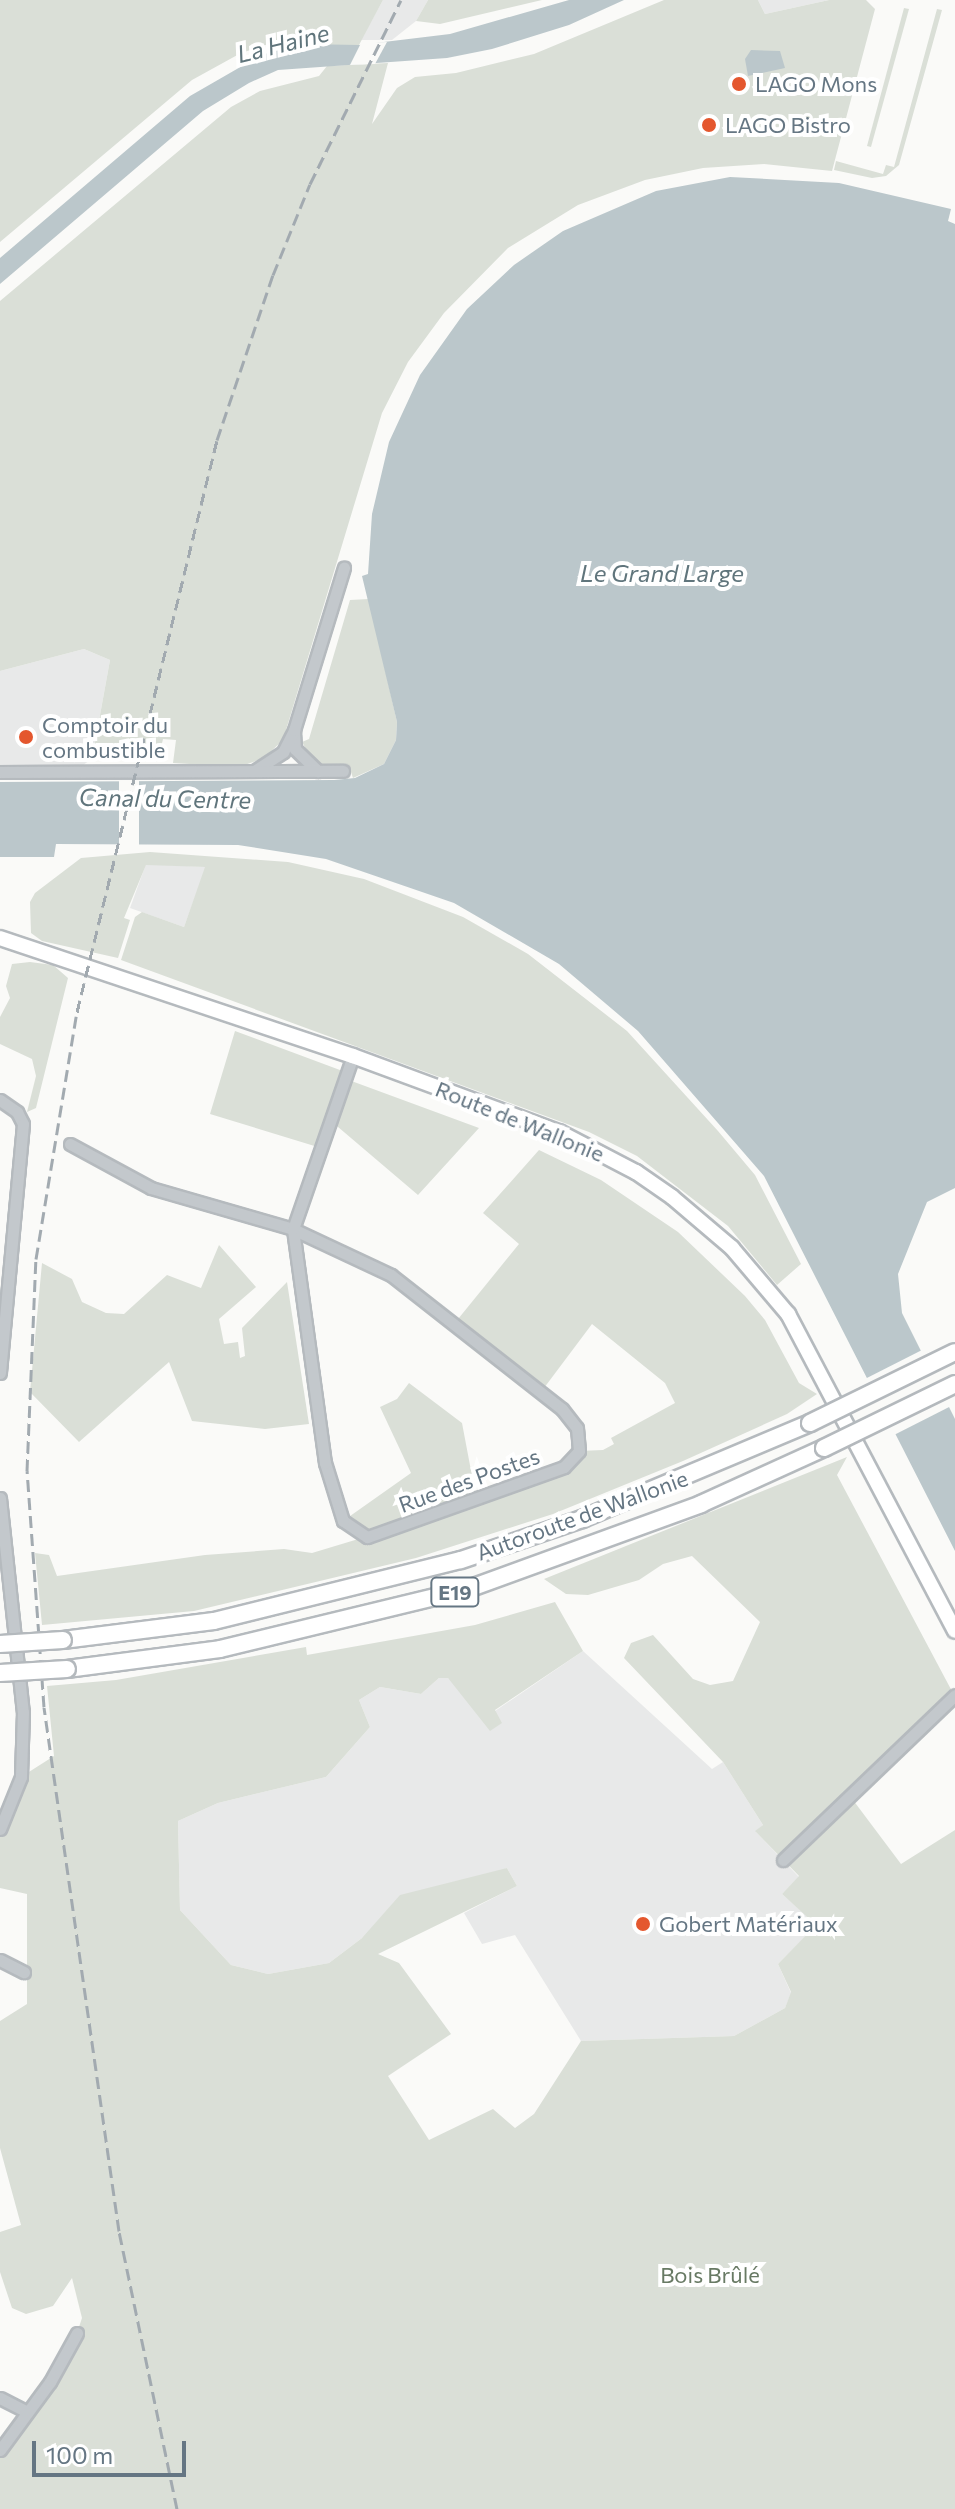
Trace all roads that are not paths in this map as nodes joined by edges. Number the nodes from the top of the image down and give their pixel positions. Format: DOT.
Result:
graph roads {
  1 [pos="344,567"];
  2 [pos="294,730"];
  3 [pos="318,771"];
  4 [pos="343,771"];
  5 [pos="0,772"];
  6 [pos="249,773"];
  7 [pos="0,938"];
  8 [pos="353,1056"];
  9 [pos="0,1100"];
  10 [pos="70,1144"];
  11 [pos="293,1229"];
  12 [pos="2,1340"];
  13 [pos="955,1352"];
  14 [pos="0,1373"];
  15 [pos="955,1384"];
  16 [pos="0,1498"];
  17 [pos="955,1631"];
  18 [pos="0,1644"];
  19 [pos="0,1673"];
  20 [pos="955,1695"];
  21 [pos="0,1829"];
  22 [pos="783,1860"];
  23 [pos="0,1960"];
  24 [pos="24,1972"];
  25 [pos="77,2333"];
  26 [pos="0,2398"];
  27 [pos="27,2412"];
  28 [pos="0,2450"];
  1 -- 2 [label="street"];
  2 -- 3 [label="street"];
  2 -- 6 [label="street"];
  3 -- 4 [label="street"];
  3 -- 6 [label="street"];
  5 -- 6 [label="street"];
  7 -- 8 [label="main road, Route de Wallonie"];
  8 -- 11 [label="street, Rue des Postes"];
  8 -- 17 [label="main road, Route de Wallonie"];
  9 -- 12 [label="street"];
  10 -- 11 [label="street, Rue des Postes"];
  11 -- 11 [label="street, Rue des Postes"];
  12 -- 14 [label="street"];
  13 -- 18 [label="highway, Autoroute de Wallonie / E19, bridge"];
  15 -- 19 [label="highway, Autoroute de Wallonie / E19, bridge"];
  16 -- 21 [label="street"];
  20 -- 22 [label="street"];
  23 -- 24 [label="street"];
  25 -- 27 [label="street"];
  26 -- 27 [label="street"];
  27 -- 28 [label="street"];
}
